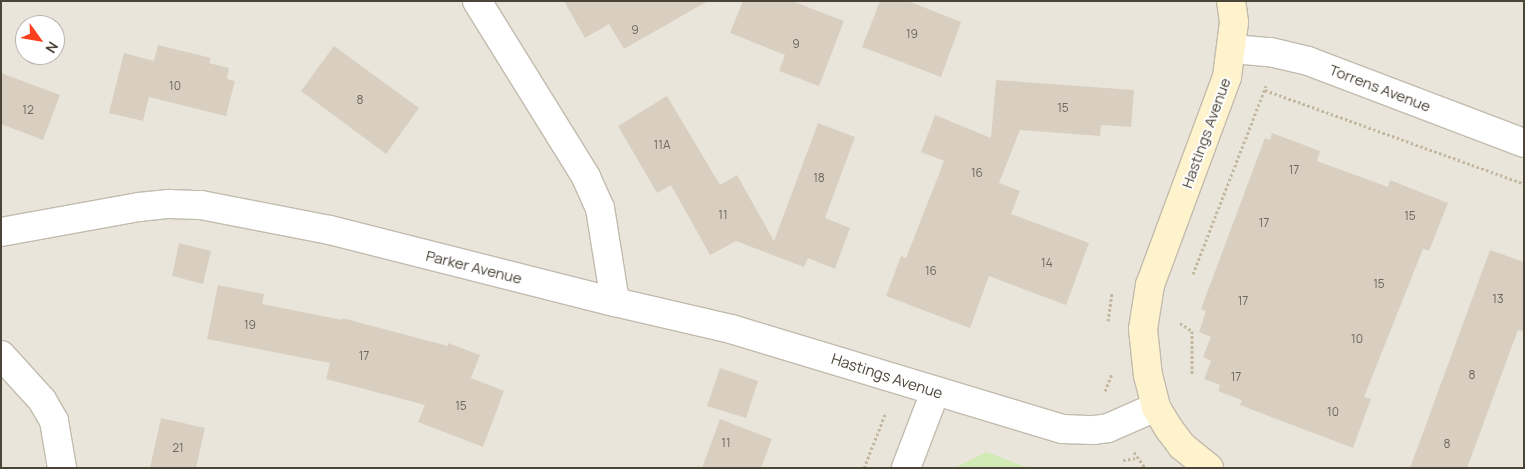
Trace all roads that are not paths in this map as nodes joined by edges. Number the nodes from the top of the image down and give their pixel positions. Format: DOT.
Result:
graph roads {
  1 [pos="477,1"];
  2 [pos="1231,1"];
  3 [pos="1232,49"];
  4 [pos="1524,143"];
  5 [pos="1,232"];
  6 [pos="615,302"];
  7 [pos="1,355"];
  8 [pos="935,392"];
  9 [pos="1156,407"];
  10 [pos="62,468"];
  11 [pos="906,468"];
  12 [pos="1209,468"];
  1 -- 6 [label="street"];
  2 -- 3 [label="main road, Hastings Avenue"];
  3 -- 4 [label="street, Torrens Avenue"];
  3 -- 9 [label="main road, Hastings Avenue"];
  5 -- 6 [label="street, Parker Avenue"];
  6 -- 8 [label="street, Hastings Avenue"];
  7 -- 10 [label="street"];
  8 -- 9 [label="street, Hastings Avenue"];
  8 -- 11 [label="street"];
  9 -- 12 [label="main road, Hastings Avenue"];
}
